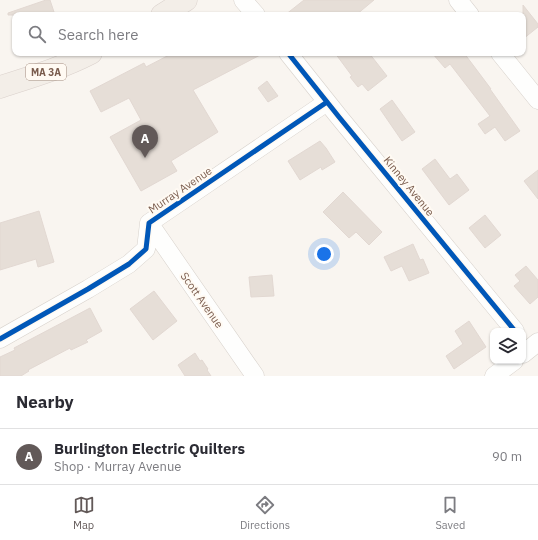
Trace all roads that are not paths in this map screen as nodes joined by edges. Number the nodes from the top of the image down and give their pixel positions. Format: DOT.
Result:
graph roads {
  1 [pos="186,0"];
  2 [pos="243,0"];
  3 [pos="458,0"];
  4 [pos="167,12"];
  5 [pos="253,12"];
  6 [pos="468,12"];
  7 [pos="84,56"];
  8 [pos="290,56"];
  9 [pos="502,56"];
  10 [pos="0,87"];
  11 [pos="538,100"];
  12 [pos="328,102"];
  13 [pos="149,223"];
  14 [pos="513,328"];
  15 [pos="0,339"];
  16 [pos="510,364"];
  17 [pos="255,376"];
  18 [pos="494,376"];
  1 -- 4 [label="main road"];
  2 -- 5 [label="street"];
  3 -- 6 [label="street"];
  7 -- 10 [label="main road, MA 3A"];
  8 -- 12 [label="street, Kinney Avenue"];
  9 -- 11 [label="street"];
  12 -- 13 [label="street, Murray Avenue"];
  12 -- 14 [label="street, Kinney Avenue"];
  13 -- 15 [label="street, Murray Avenue"];
  13 -- 17 [label="street, Scott Avenue"];
  16 -- 18 [label="street"];
}
